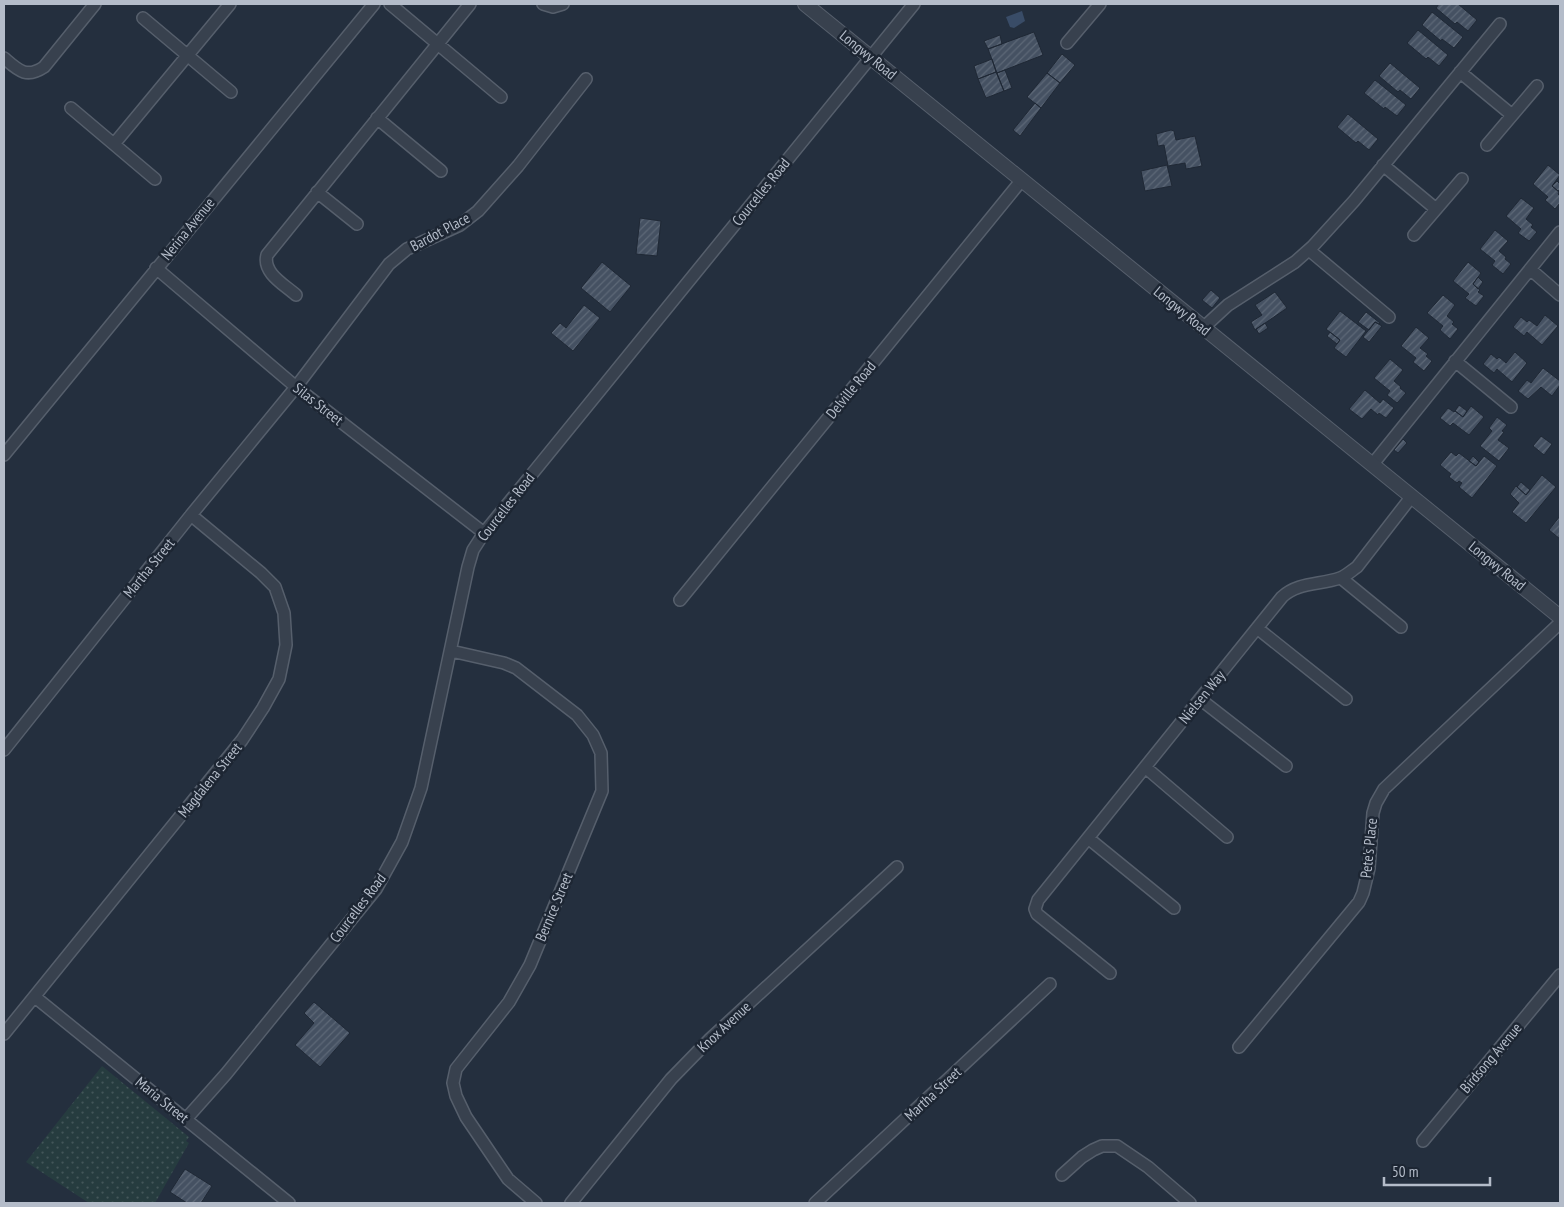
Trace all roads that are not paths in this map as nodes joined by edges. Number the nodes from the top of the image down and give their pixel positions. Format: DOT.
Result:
graph roads {
  1 [pos="95,4"];
  2 [pos="230,4"];
  3 [pos="374,4"];
  4 [pos="390,4"];
  5 [pos="470,4"];
  6 [pos="542,4"];
  7 [pos="563,4"];
  8 [pos="805,4"];
  9 [pos="914,4"];
  10 [pos="1100,4"];
  11 [pos="144,18"];
  12 [pos="1500,24"];
  13 [pos="1067,43"];
  14 [pos="436,44"];
  15 [pos="187,55"];
  16 [pos="871,57"];
  17 [pos="4,58"];
  18 [pos="1460,72"];
  19 [pos="586,79"];
  20 [pos="1537,86"];
  21 [pos="231,92"];
  22 [pos="501,97"];
  23 [pos="71,108"];
  24 [pos="1512,115"];
  25 [pos="377,118"];
  26 [pos="114,144"];
  27 [pos="1487,145"];
  28 [pos="1383,165"];
  29 [pos="441,171"];
  30 [pos="155,179"];
  31 [pos="1462,179"];
  32 [pos="1021,181"];
  33 [pos="317,192"];
  34 [pos="1436,209"];
  35 [pos="357,224"];
  36 [pos="1560,232"];
  37 [pos="1414,235"];
  38 [pos="1309,250"];
  39 [pos="156,268"];
  40 [pos="1530,269"];
  41 [pos="1560,295"];
  42 [pos="296,296"];
  43 [pos="1389,317"];
  44 [pos="1203,328"];
  45 [pos="1455,361"];
  46 [pos="296,387"];
  47 [pos="1511,407"];
  48 [pos="4,455"];
  49 [pos="1372,465"];
  50 [pos="1412,496"];
  51 [pos="191,515"];
  52 [pos="484,533"];
  53 [pos="1341,578"];
  54 [pos="680,600"];
  55 [pos="1560,618"];
  56 [pos="1560,623"];
  57 [pos="1401,627"];
  58 [pos="1257,628"];
  59 [pos="451,651"];
  60 [pos="1200,699"];
  61 [pos="1346,699"];
  62 [pos="4,750"];
  63 [pos="1286,766"];
  64 [pos="1145,767"];
  65 [pos="1227,837"];
  66 [pos="1088,838"];
  67 [pos="897,867"];
  68 [pos="1174,908"];
  69 [pos="1110,973"];
  70 [pos="1560,975"];
  71 [pos="1050,984"];
  72 [pos="35,997"];
  73 [pos="4,1034"];
  74 [pos="1239,1048"];
  75 [pos="186,1119"];
  76 [pos="1423,1141"];
  77 [pos="1062,1175"];
  78 [pos="289,1203"];
  79 [pos="536,1203"];
  80 [pos="571,1203"];
  81 [pos="816,1203"];
  82 [pos="1190,1203"];
  1 -- 17 [label="street"];
  2 -- 15 [label="street"];
  3 -- 39 [label="street, Nerina Avenue"];
  4 -- 14 [label="street"];
  5 -- 14 [label="street"];
  6 -- 7 [label="street"];
  8 -- 16 [label="street, Longwy Road"];
  9 -- 16 [label="street, Courcelles Road"];
  10 -- 13 [label="street"];
  11 -- 15 [label="street"];
  12 -- 18 [label="street"];
  14 -- 22 [label="street"];
  14 -- 25 [label="street"];
  15 -- 21 [label="street"];
  15 -- 26 [label="street"];
  16 -- 32 [label="street, Longwy Road"];
  16 -- 52 [label="street, Courcelles Road"];
  18 -- 24 [label="street"];
  18 -- 28 [label="street"];
  19 -- 46 [label="street, Bardot Place"];
  20 -- 24 [label="street"];
  23 -- 26 [label="street"];
  24 -- 27 [label="street"];
  25 -- 29 [label="street"];
  25 -- 33 [label="street"];
  26 -- 30 [label="street"];
  28 -- 34 [label="street"];
  28 -- 38 [label="street"];
  31 -- 34 [label="street"];
  32 -- 44 [label="street, Longwy Road"];
  32 -- 54 [label="street, Delville Road"];
  33 -- 35 [label="street"];
  33 -- 42 [label="street"];
  34 -- 37 [label="street"];
  36 -- 40 [label="street"];
  38 -- 43 [label="street"];
  38 -- 44 [label="street"];
  39 -- 46 [label="street, Silas Street"];
  39 -- 48 [label="street, Nerina Avenue"];
  40 -- 41 [label="street"];
  40 -- 45 [label="street"];
  44 -- 49 [label="street, Longwy Road"];
  45 -- 47 [label="street"];
  45 -- 49 [label="street"];
  46 -- 51 [label="street, Martha Street"];
  46 -- 52 [label="street, Silas Street"];
  49 -- 50 [label="street, Longwy Road"];
  50 -- 53 [label="street, Nielsen Way"];
  50 -- 55 [label="street, Longwy Road"];
  51 -- 62 [label="street, Martha Street"];
  51 -- 72 [label="street, Magdalena Street"];
  52 -- 59 [label="street, Courcelles Road"];
  53 -- 57 [label="street"];
  53 -- 58 [label="street, Nielsen Way"];
  56 -- 74 [label="street, Pete's Place"];
  58 -- 60 [label="street, Nielsen Way"];
  58 -- 61 [label="street"];
  59 -- 75 [label="street, Courcelles Road"];
  59 -- 79 [label="street, Bernice Street"];
  60 -- 63 [label="street"];
  60 -- 64 [label="street, Nielsen Way"];
  64 -- 65 [label="street"];
  64 -- 66 [label="street, Nielsen Way"];
  66 -- 68 [label="street"];
  66 -- 69 [label="street, Nielsen Way"];
  67 -- 80 [label="street, Knox Avenue"];
  70 -- 76 [label="street, Birdsong Avenue"];
  71 -- 81 [label="street, Martha Street"];
  72 -- 73 [label="street, Magdalena Street"];
  72 -- 75 [label="street, Maria Street"];
  75 -- 78 [label="street, Maria Street"];
  77 -- 82 [label="street"];
}
